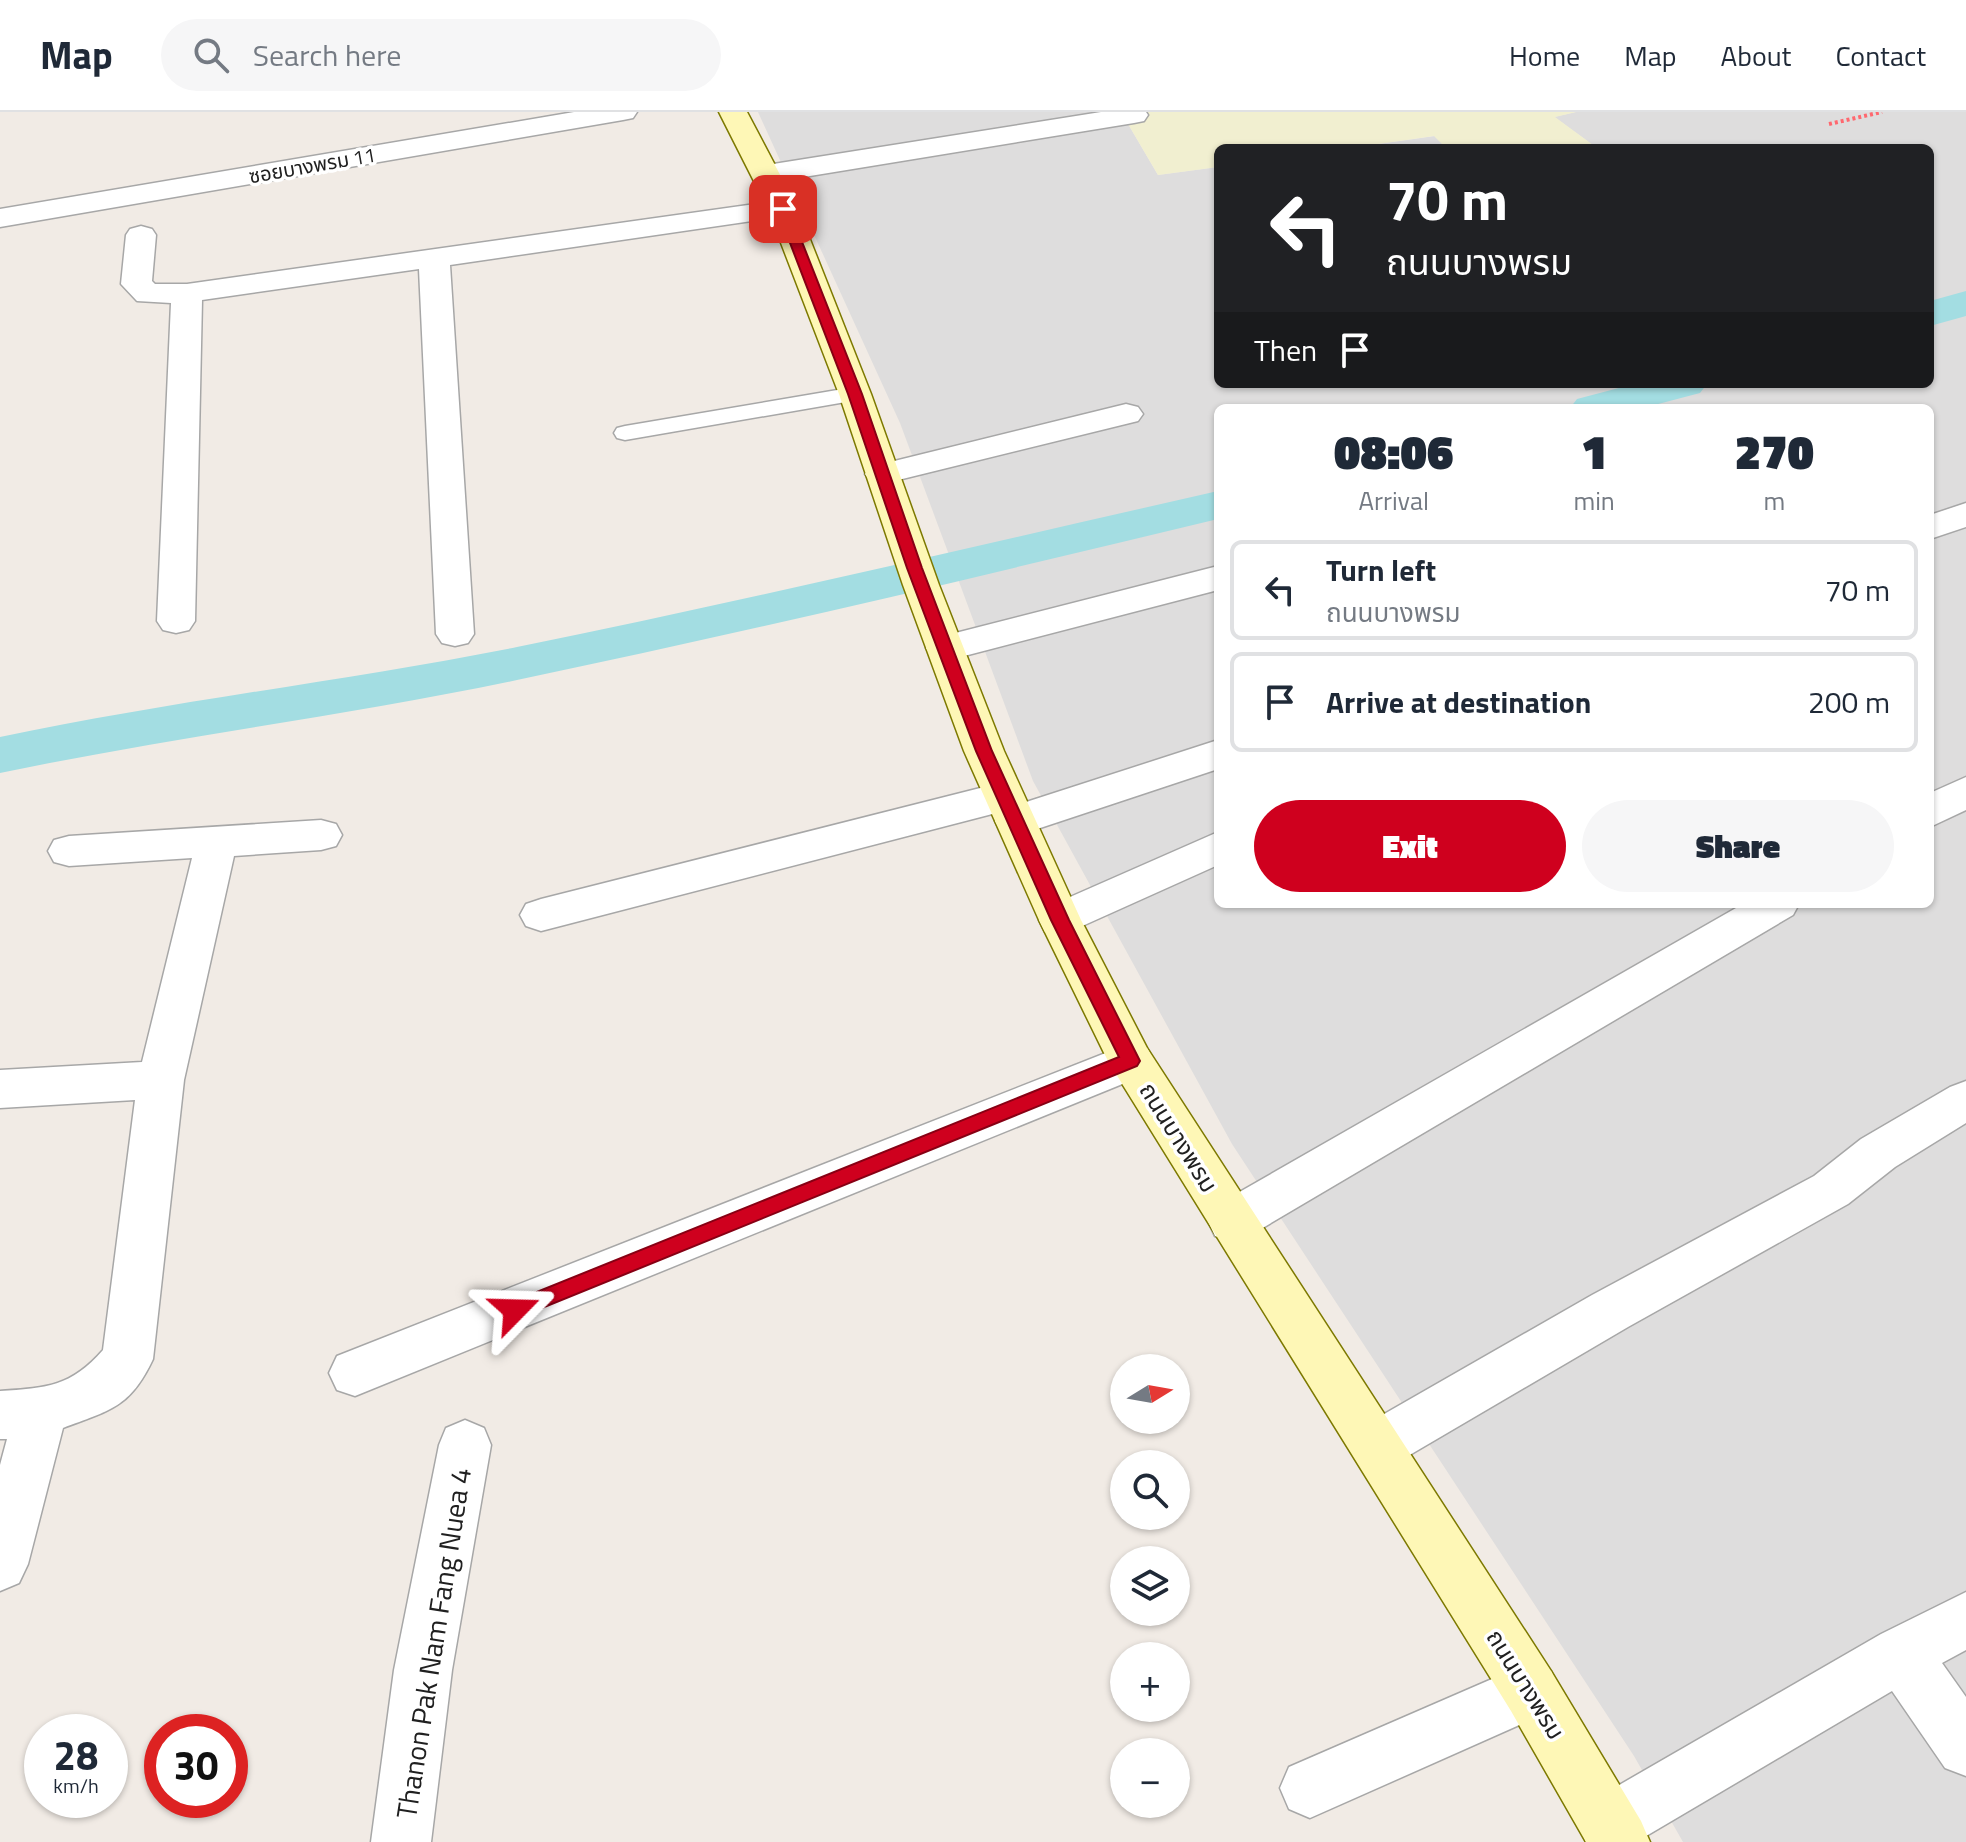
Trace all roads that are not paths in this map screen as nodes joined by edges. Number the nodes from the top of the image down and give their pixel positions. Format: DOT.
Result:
graph roads {
  1 [pos="623,112"];
  2 [pos="733,112"];
  3 [pos="1134,115"];
  4 [pos="767,174"];
  5 [pos="783,209"];
  6 [pos="0,218"];
  7 [pos="141,235"];
  8 [pos="434,259"];
  9 [pos="187,293"];
  10 [pos="855,394"];
  11 [pos="1126,414"];
  12 [pos="625,433"];
  13 [pos="882,474"];
  14 [pos="1966,514"];
  15 [pos="1934,526"];
  16 [pos="1214,579"];
  17 [pos="176,621"];
  18 [pos="455,634"];
  19 [pos="945,648"];
  20 [pos="1214,755"];
  21 [pos="1966,791"];
  22 [pos="1010,809"];
  23 [pos="1934,810"];
  24 [pos="321,835"];
  25 [pos="217,841"];
  26 [pos="1214,849"];
  27 [pos="69,851"];
  28 [pos="1771,908"];
  29 [pos="541,915"];
  30 [pos="1060,920"];
  31 [pos="1131,1061"];
  32 [pos="161,1080"];
  33 [pos="0,1089"];
  34 [pos="1966,1100"];
  35 [pos="1232,1221"];
  36 [pos="355,1373"];
  37 [pos="20,1414"];
  38 [pos="465,1445"];
  39 [pos="1377,1446"];
  40 [pos="0,1564"];
  41 [pos="1966,1620"];
  42 [pos="1901,1654"];
  43 [pos="1531,1691"];
  44 [pos="1966,1747"];
  45 [pos="1310,1788"];
  46 [pos="1615,1833"];
  47 [pos="401,1842"];
  1 -- 6 [label="street, ซอยบางพรม 11"];
  2 -- 4 [label="street, ถนนบางพรม"];
  3 -- 4 [label="street"];
  4 -- 5 [label="street, ถนนบางพรม"];
  5 -- 8 [label="street"];
  5 -- 10 [label="street, ถนนบางพรม"];
  7 -- 9 [label="street"];
  8 -- 9 [label="street"];
  8 -- 18 [label="street"];
  9 -- 17 [label="street"];
  10 -- 12 [label="lane"];
  10 -- 13 [label="street, ถนนบางพรม"];
  11 -- 13 [label="street"];
  13 -- 19 [label="street, ถนนบางพรม"];
  14 -- 15 [label="street"];
  16 -- 19 [label="street"];
  19 -- 22 [label="street, ถนนบางพรม"];
  20 -- 22 [label="street"];
  21 -- 23 [label="street"];
  22 -- 29 [label="street"];
  22 -- 30 [label="street, ถนนบางพรม"];
  24 -- 25 [label="street"];
  25 -- 27 [label="street"];
  25 -- 32 [label="street"];
  26 -- 30 [label="street"];
  28 -- 35 [label="street"];
  30 -- 31 [label="street, ถนนบางพรม"];
  31 -- 35 [label="street, ถนนบางพรม"];
  31 -- 36 [label="street"];
  32 -- 33 [label="street"];
  32 -- 37 [label="street"];
  34 -- 39 [label="street"];
  35 -- 39 [label="street, ถนนบางพรม"];
  37 -- 40 [label="street"];
  38 -- 47 [label="street, Thanon Pak Nam Fang Nuea 4"];
  39 -- 43 [label="street, ถนนบางพรม"];
  41 -- 42 [label="street"];
  42 -- 44 [label="street"];
  42 -- 46 [label="street"];
  43 -- 45 [label="street"];
  43 -- 46 [label="street, ถนนบางพรม"];
}
